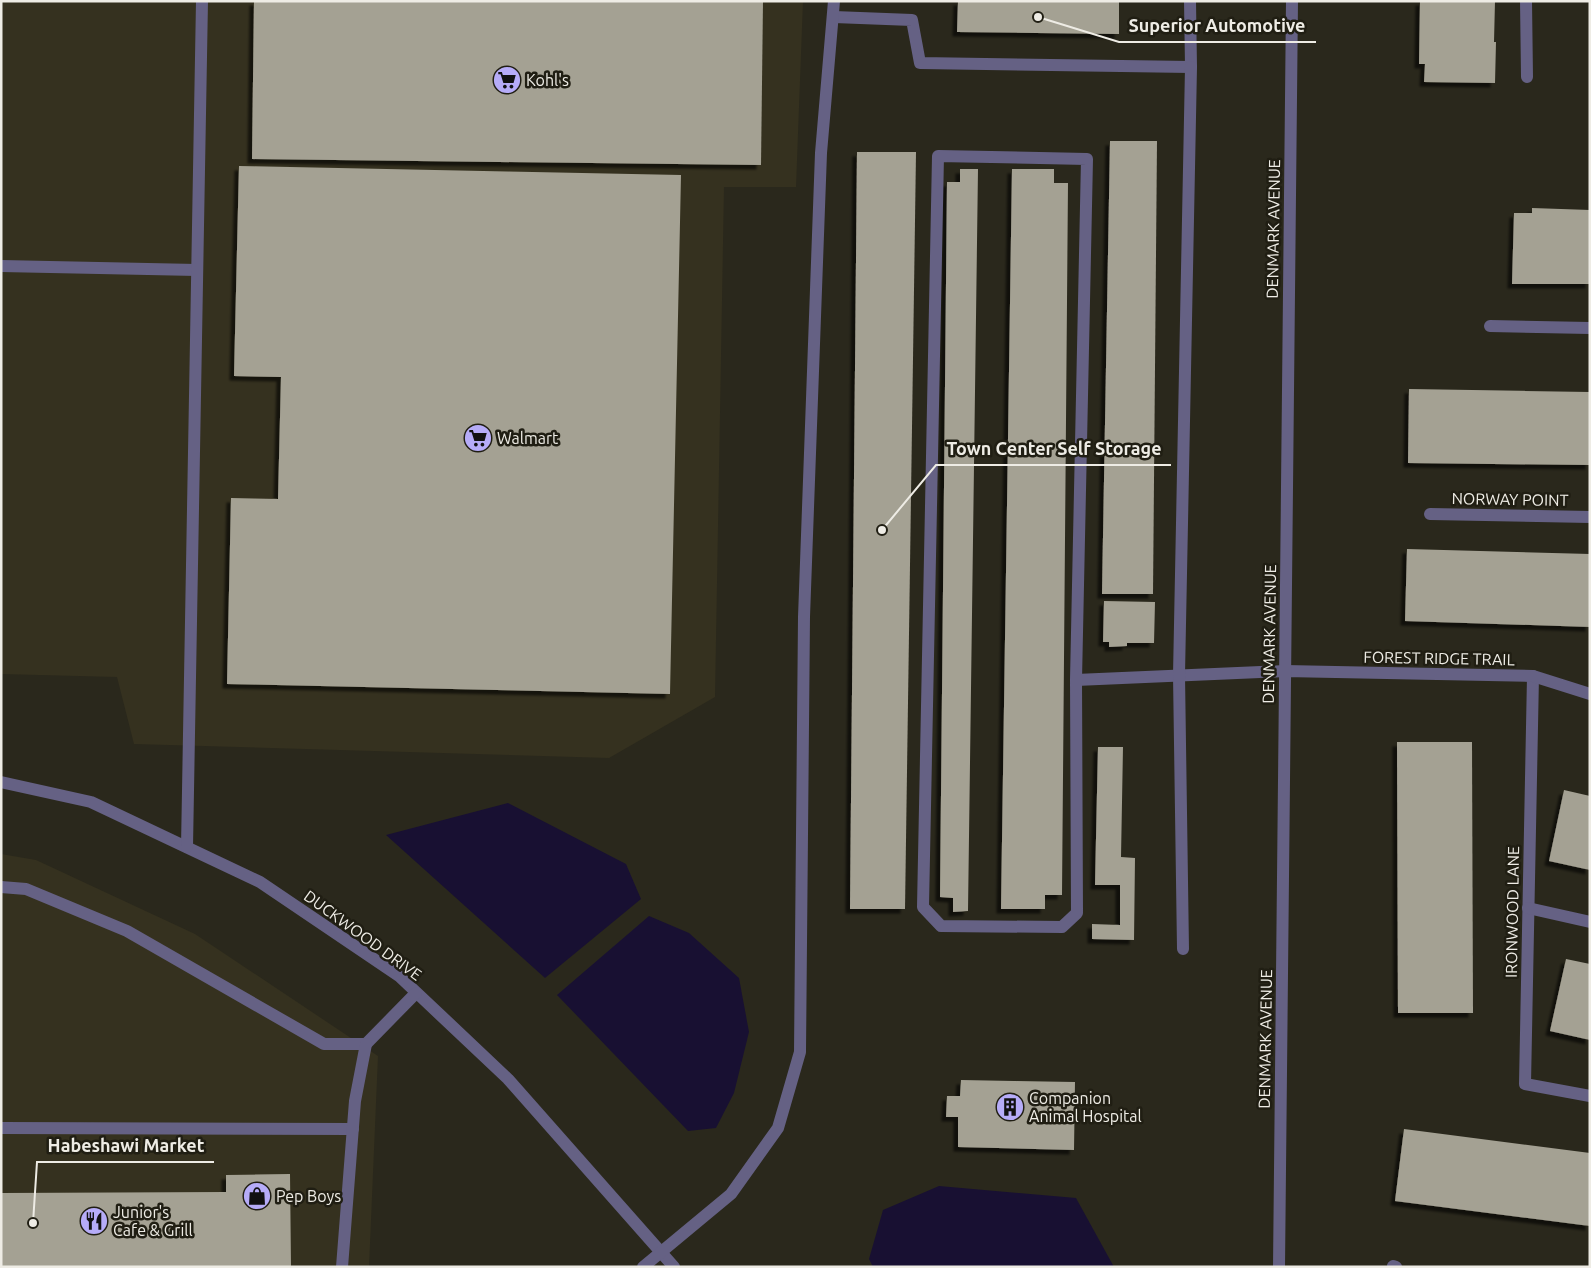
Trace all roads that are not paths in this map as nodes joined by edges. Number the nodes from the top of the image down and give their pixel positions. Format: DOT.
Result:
graph roads {
  1 [pos="202,1"];
  2 [pos="834,1"];
  3 [pos="1190,1"];
  4 [pos="1292,1"];
  5 [pos="1526,1"];
  6 [pos="834,17"];
  7 [pos="1190,67"];
  8 [pos="1527,77"];
  9 [pos="1,266"];
  10 [pos="197,270"];
  11 [pos="1490,326"];
  12 [pos="1590,328"];
  13 [pos="1430,514"];
  14 [pos="1590,517"];
  15 [pos="1285,671"];
  16 [pos="1179,675"];
  17 [pos="1533,676"];
  18 [pos="1076,680"];
  19 [pos="1590,694"];
  20 [pos="1,782"];
  21 [pos="187,847"];
  22 [pos="1,888"];
  23 [pos="1528,908"];
  24 [pos="1590,922"];
  25 [pos="1183,949"];
  26 [pos="416,993"];
  27 [pos="366,1044"];
  28 [pos="1590,1096"];
  29 [pos="1,1128"];
  30 [pos="353,1129"];
  31 [pos="660,1251"];
  32 [pos="342,1267"];
  33 [pos="643,1267"];
  34 [pos="674,1267"];
  35 [pos="1279,1267"];
  1 -- 10 [label="street"];
  2 -- 6 [label="street"];
  3 -- 7 [label="street"];
  4 -- 15 [label="street, DENMARK AVENUE"];
  5 -- 8 [label="street"];
  6 -- 7 [label="street"];
  6 -- 31 [label="street"];
  7 -- 16 [label="street"];
  9 -- 10 [label="street"];
  10 -- 21 [label="street"];
  11 -- 12 [label="street"];
  13 -- 14 [label="street, NORWAY POINT"];
  15 -- 16 [label="street, FOREST RIDGE TRAIL"];
  15 -- 17 [label="street, FOREST RIDGE TRAIL"];
  15 -- 35 [label="street, DENMARK AVENUE"];
  16 -- 18 [label="street, FOREST RIDGE TRAIL"];
  16 -- 25 [label="street"];
  17 -- 19 [label="street, FOREST RIDGE TRAIL"];
  17 -- 23 [label="street, IRONWOOD LANE"];
  18 -- 18 [label="street"];
  20 -- 21 [label="street, DUCKWOOD DRIVE"];
  21 -- 26 [label="street, DUCKWOOD DRIVE"];
  22 -- 27 [label="street"];
  23 -- 24 [label="street"];
  23 -- 28 [label="street, IRONWOOD LANE"];
  26 -- 27 [label="street"];
  26 -- 31 [label="street, DUCKWOOD DRIVE"];
  27 -- 30 [label="street"];
  29 -- 30 [label="street"];
  30 -- 32 [label="street"];
  31 -- 33 [label="street"];
  31 -- 34 [label="street, DUCKWOOD DRIVE"];
}
